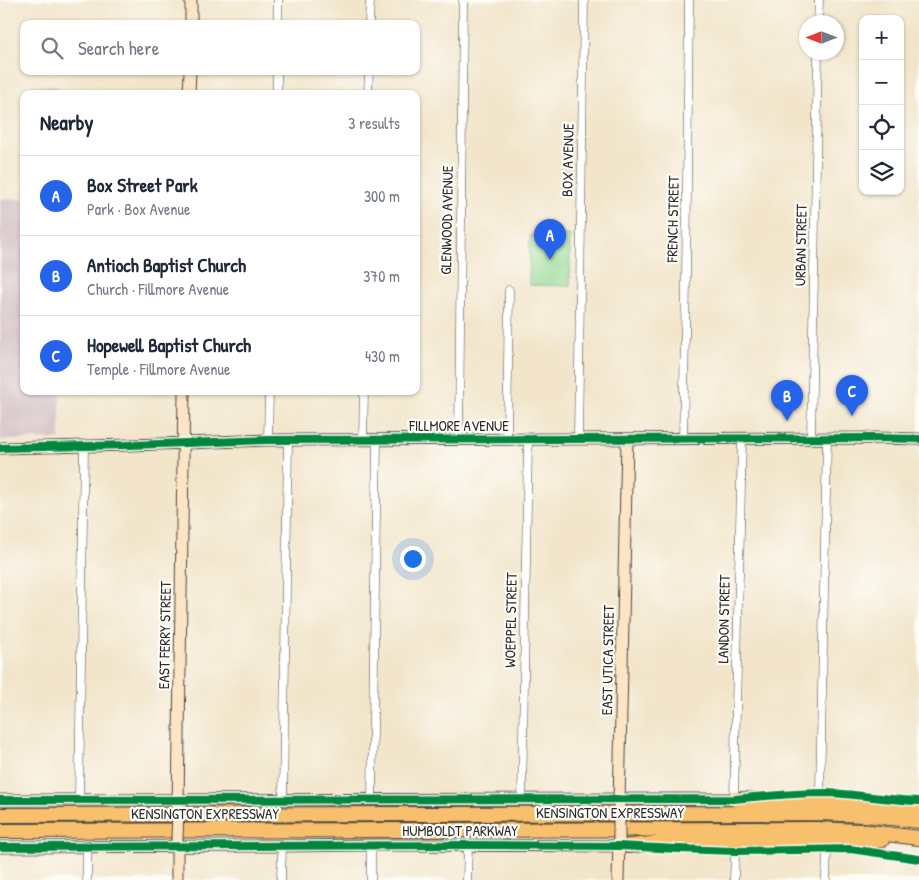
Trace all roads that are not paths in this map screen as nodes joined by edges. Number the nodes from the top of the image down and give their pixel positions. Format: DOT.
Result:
graph roads {
  1 [pos="191,0"];
  2 [pos="278,0"];
  3 [pos="370,0"];
  4 [pos="464,0"];
  5 [pos="584,0"];
  6 [pos="689,0"];
  7 [pos="819,0"];
  8 [pos="818,15"];
  9 [pos="191,20"];
  10 [pos="278,20"];
  11 [pos="369,20"];
  12 [pos="818,60"];
  13 [pos="190,75"];
  14 [pos="277,75"];
  15 [pos="369,75"];
  16 [pos="189,90"];
  17 [pos="277,90"];
  18 [pos="368,90"];
  19 [pos="508,290"];
  20 [pos="184,395"];
  21 [pos="269,395"];
  22 [pos="364,395"];
  23 [pos="683,439"];
  24 [pos="742,439"];
  25 [pos="811,439"];
  26 [pos="827,439"];
  27 [pos="919,439"];
  28 [pos="268,440"];
  29 [pos="288,440"];
  30 [pos="363,440"];
  31 [pos="377,440"];
  32 [pos="459,440"];
  33 [pos="507,440"];
  34 [pos="528,440"];
  35 [pos="578,440"];
  36 [pos="626,440"];
  37 [pos="183,443"];
  38 [pos="84,446"];
  39 [pos="0,448"];
  40 [pos="820,793"];
  41 [pos="372,799"];
  42 [pos="734,799"];
  43 [pos="0,800"];
  44 [pos="79,800"];
  45 [pos="283,800"];
  46 [pos="522,800"];
  47 [pos="919,801"];
  48 [pos="619,802"];
  49 [pos="178,803"];
  50 [pos="919,809"];
  51 [pos="0,815"];
  52 [pos="919,821"];
  53 [pos="0,831"];
  54 [pos="919,839"];
  55 [pos="177,844"];
  56 [pos="371,844"];
  57 [pos="622,844"];
  58 [pos="468,845"];
  59 [pos="87,846"];
  60 [pos="282,846"];
  61 [pos="0,847"];
  62 [pos="827,850"];
  63 [pos="735,851"];
  64 [pos="919,859"];
  65 [pos="87,880"];
  66 [pos="177,880"];
  67 [pos="281,880"];
  68 [pos="371,880"];
  69 [pos="468,880"];
  70 [pos="618,880"];
  71 [pos="734,880"];
  72 [pos="826,880"];
  1 -- 9 [label="street"];
  2 -- 10 [label="street"];
  3 -- 11 [label="street"];
  4 -- 32 [label="street, GLENWOOD AVENUE"];
  5 -- 35 [label="street, BOX AVENUE"];
  6 -- 23 [label="street, FRENCH STREET"];
  7 -- 8 [label="street"];
  12 -- 25 [label="street, URBAN STREET"];
  13 -- 16 [label="street"];
  14 -- 17 [label="street"];
  15 -- 18 [label="street"];
  19 -- 33 [label="street"];
  20 -- 37 [label="street, EAST FERRY STREET"];
  21 -- 28 [label="street"];
  22 -- 30 [label="street"];
  23 -- 24 [label="street, FILLMORE AVENUE"];
  23 -- 36 [label="street, FILLMORE AVENUE"];
  24 -- 25 [label="street, FILLMORE AVENUE"];
  24 -- 42 [label="street, LANDON STREET"];
  25 -- 26 [label="street, FILLMORE AVENUE"];
  26 -- 27 [label="street, FILLMORE AVENUE"];
  26 -- 40 [label="street"];
  28 -- 29 [label="street, FILLMORE AVENUE"];
  28 -- 37 [label="street, FILLMORE AVENUE"];
  29 -- 30 [label="street, FILLMORE AVENUE"];
  29 -- 45 [label="street"];
  30 -- 31 [label="street, FILLMORE AVENUE"];
  31 -- 32 [label="street, FILLMORE AVENUE"];
  31 -- 41 [label="street"];
  32 -- 33 [label="street, FILLMORE AVENUE"];
  33 -- 34 [label="street, FILLMORE AVENUE"];
  34 -- 35 [label="street, FILLMORE AVENUE"];
  34 -- 46 [label="street, WOEPPEL STREET"];
  35 -- 36 [label="street, FILLMORE AVENUE"];
  36 -- 48 [label="street, EAST UTICA STREET"];
  37 -- 38 [label="street, FILLMORE AVENUE"];
  37 -- 49 [label="street, EAST FERRY STREET"];
  38 -- 39 [label="street, FILLMORE AVENUE"];
  38 -- 44 [label="street"];
  40 -- 42 [label="street, HUMBOLDT PARKWAY"];
  40 -- 47 [label="street, HUMBOLDT PARKWAY"];
  41 -- 45 [label="street, HUMBOLDT PARKWAY"];
  41 -- 46 [label="street, HUMBOLDT PARKWAY"];
  42 -- 48 [label="street, HUMBOLDT PARKWAY"];
  42 -- 50 [label="highway"];
  43 -- 44 [label="street, HUMBOLDT PARKWAY"];
  44 -- 49 [label="street, HUMBOLDT PARKWAY"];
  45 -- 49 [label="street, HUMBOLDT PARKWAY"];
  46 -- 48 [label="street, HUMBOLDT PARKWAY"];
  48 -- 57 [label="street, EAST UTICA STREET, bridge"];
  49 -- 55 [label="street, EAST FERRY STREET, bridge"];
  51 -- 52 [label="highway, KENSINGTON EXPRESSWAY"];
  53 -- 54 [label="highway, KENSINGTON EXPRESSWAY"];
  54 -- 57 [label="highway"];
  55 -- 59 [label="street, HUMBOLDT PARKWAY"];
  55 -- 60 [label="street, HUMBOLDT PARKWAY"];
  55 -- 66 [label="street, EAST FERRY STREET"];
  56 -- 58 [label="street, HUMBOLDT PARKWAY"];
  56 -- 60 [label="street, HUMBOLDT PARKWAY"];
  56 -- 68 [label="street"];
  57 -- 58 [label="street, HUMBOLDT PARKWAY"];
  57 -- 63 [label="street, HUMBOLDT PARKWAY"];
  57 -- 70 [label="street, EAST UTICA STREET"];
  58 -- 69 [label="street"];
  59 -- 61 [label="street, HUMBOLDT PARKWAY"];
  59 -- 65 [label="street"];
  60 -- 67 [label="street"];
  62 -- 63 [label="street, HUMBOLDT PARKWAY"];
  62 -- 64 [label="street, HUMBOLDT PARKWAY"];
  62 -- 72 [label="street"];
  63 -- 71 [label="street"];
}
